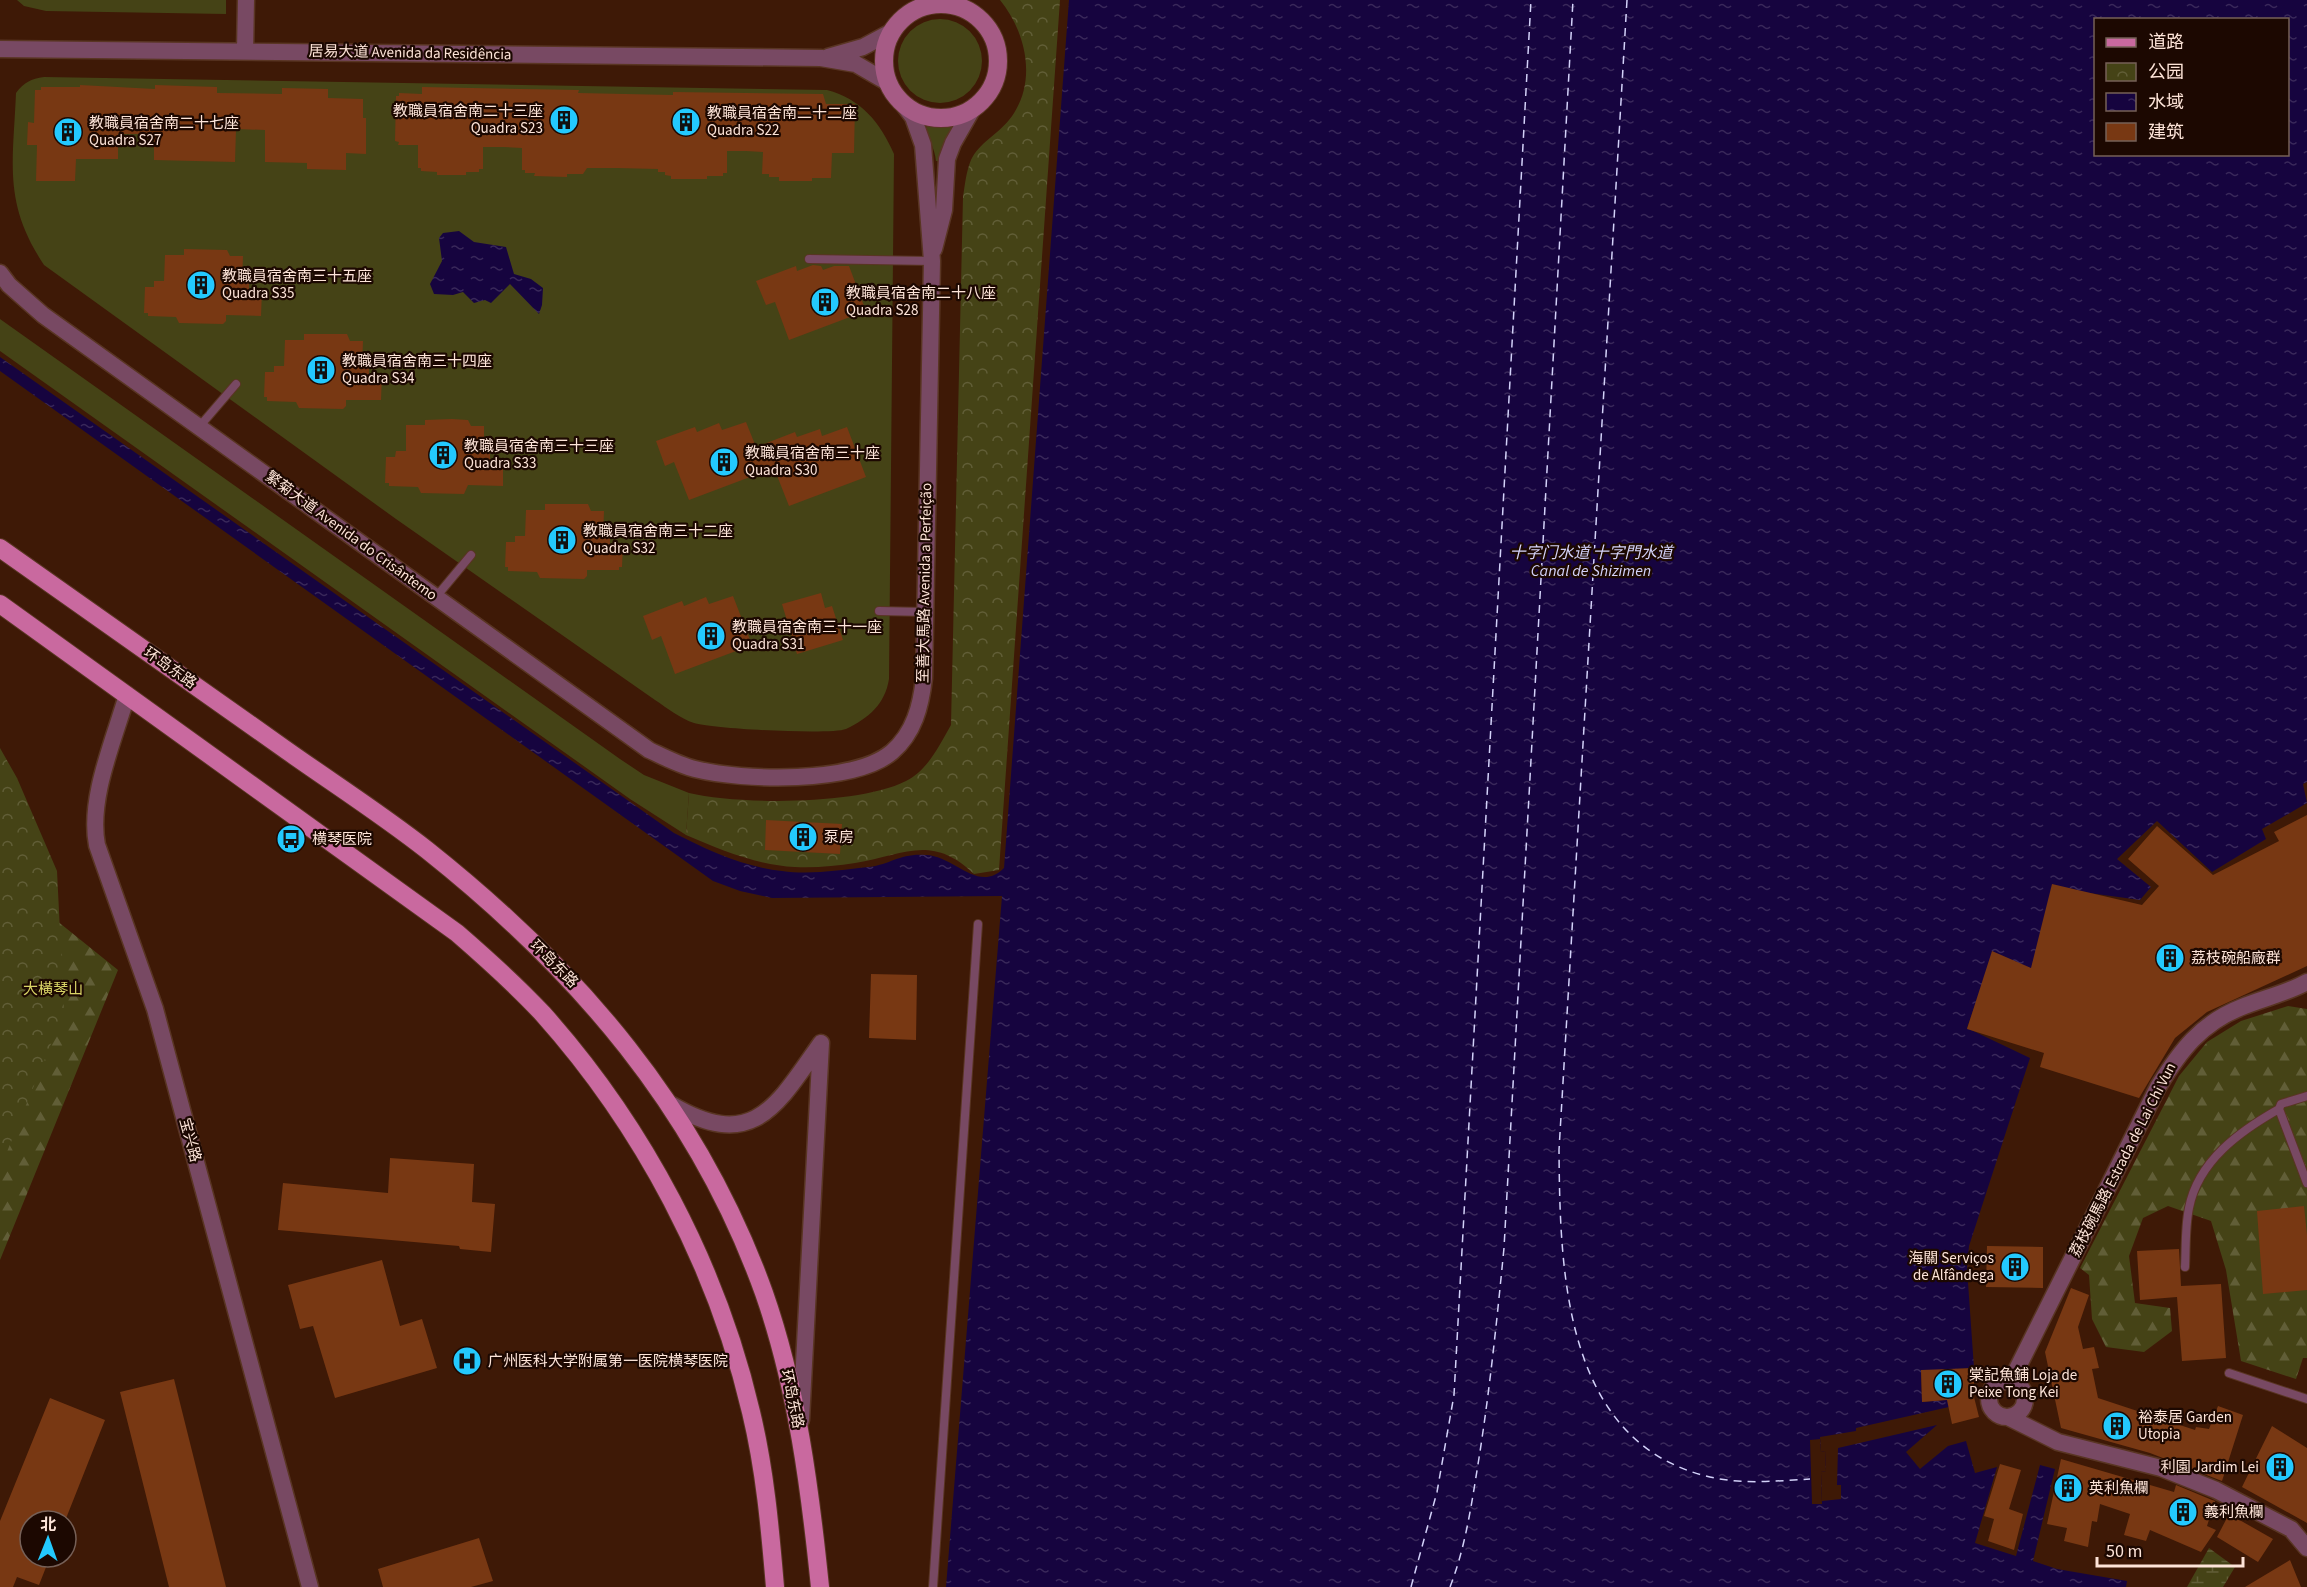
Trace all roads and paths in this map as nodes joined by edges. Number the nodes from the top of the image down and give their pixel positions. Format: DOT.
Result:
graph roads {
  1 [pos="246,0"];
  2 [pos="968,6"];
  3 [pos="910,7"];
  4 [pos="891,32"];
  5 [pos="0,49"];
  6 [pos="245,51"];
  7 [pos="821,58"];
  8 [pos="887,82"];
  9 [pos="903,104"];
  10 [pos="973,108"];
  11 [pos="809,259"];
  12 [pos="932,261"];
  13 [pos="0,273"];
  14 [pos="236,384"];
  15 [pos="199,428"];
  16 [pos="0,548"];
  17 [pos="471,555"];
  18 [pos="436,597"];
  19 [pos="0,604"];
  20 [pos="879,611"];
  21 [pos="926,612"];
  22 [pos="127,695"];
  23 [pos="717,773"];
  24 [pos="978,924"];
  25 [pos="2307,982"];
  26 [pos="2307,1096"];
  27 [pos="672,1106"];
  28 [pos="2279,1109"];
  29 [pos="2307,1183"];
  30 [pos="2185,1268"];
  31 [pos="2229,1373"];
  32 [pos="2011,1381"];
  33 [pos="2307,1399"];
  34 [pos="2010,1418"];
  35 [pos="800,1436"];
  36 [pos="2307,1548"];
  37 [pos="310,1587"];
  38 [pos="775,1587"];
  39 [pos="820,1587"];
  40 [pos="933,1587"];
  1 -- 6 [label="street"];
  2 -- 3 [label="main road"];
  2 -- 10 [label="main road"];
  3 -- 4 [label="main road"];
  4 -- 7 [label="street, 居易大道 Avenida da Residência"];
  4 -- 8 [label="main road"];
  5 -- 6 [label="street, 居易大道 Avenida da Residência"];
  6 -- 7 [label="street, 居易大道 Avenida da Residência"];
  7 -- 8 [label="street, 居易大道 Avenida da Residência"];
  8 -- 9 [label="main road"];
  9 -- 10 [label="main road"];
  9 -- 12 [label="street, 至善大馬路 Avenida a Perfeição"];
  10 -- 12 [label="street, 至善大馬路 Avenida a Perfeição"];
  11 -- 12 [label="lane"];
  12 -- 21 [label="street, 至善大馬路 Avenida a Perfeição"];
  13 -- 15 [label="street, 繁菊大道 Avenida do Crisântemo"];
  14 -- 15 [label="lane"];
  15 -- 18 [label="street, 繁菊大道 Avenida do Crisântemo"];
  16 -- 27 [label="main road, 环岛东路"];
  17 -- 18 [label="lane"];
  18 -- 23 [label="street, 繁菊大道 Avenida do Crisântemo"];
  19 -- 22 [label="main road"];
  20 -- 21 [label="lane"];
  21 -- 23 [label="street, 至善大馬路 Avenida a Perfeição"];
  22 -- 37 [label="street, 宝兴路"];
  22 -- 38 [label="main road"];
  24 -- 40 [label="lane"];
  25 -- 32 [label="street, 荔枝碗馬路 Estrada de Lai Chi Vun"];
  26 -- 28 [label="lane"];
  27 -- 35 [label="main road, 环岛东路"];
  27 -- 35 [label="street"];
  28 -- 29 [label="lane"];
  28 -- 30 [label="lane"];
  31 -- 33 [label="lane"];
  32 -- 34 [label="street"];
  32 -- 34 [label="street"];
  34 -- 36 [label="street"];
  35 -- 39 [label="main road, 环岛东路"];
}
